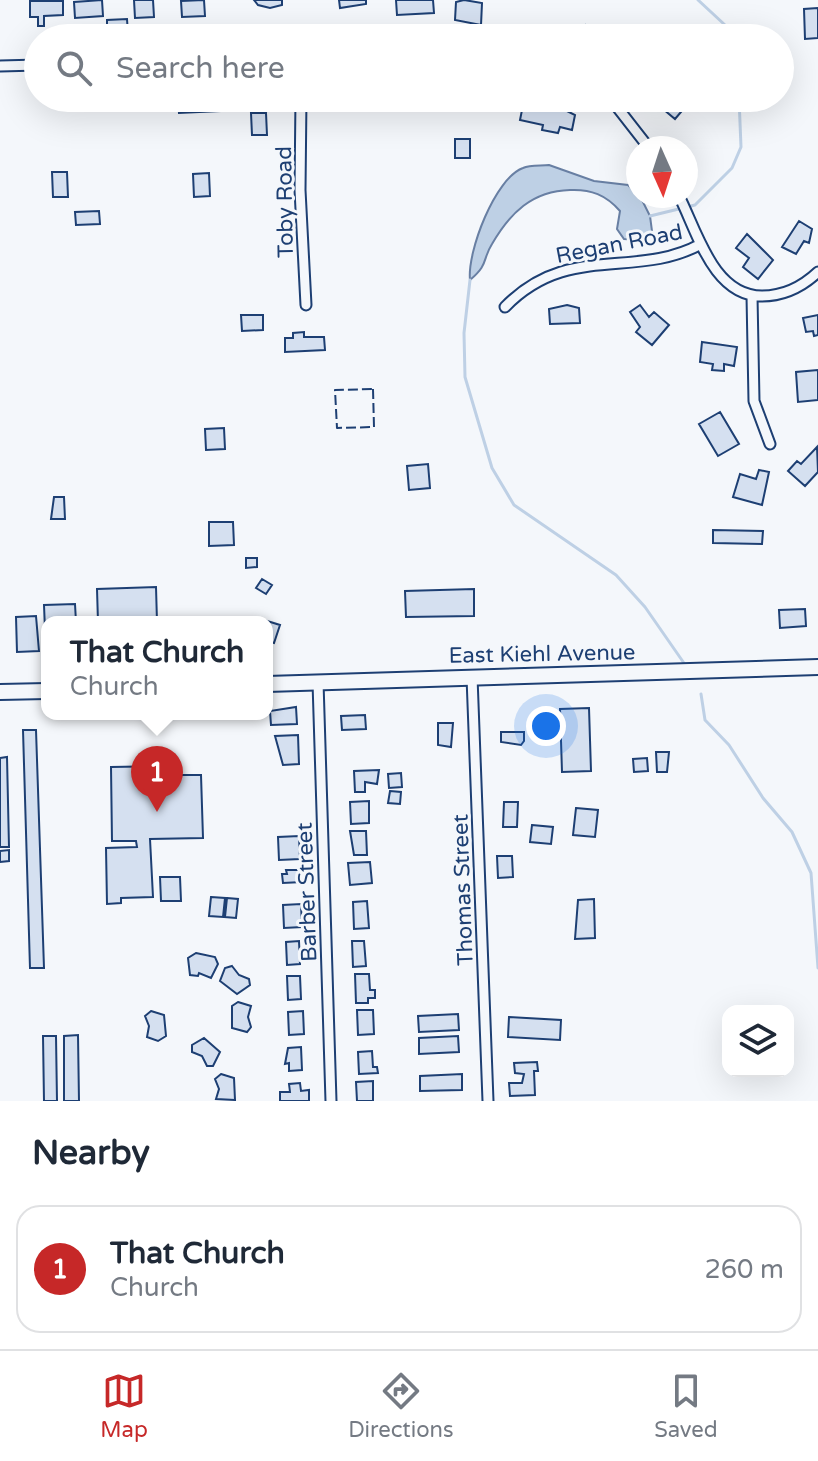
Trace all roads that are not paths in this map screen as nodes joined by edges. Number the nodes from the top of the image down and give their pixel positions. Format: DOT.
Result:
graph roads {
  1 [pos="24,65"];
  2 [pos="0,66"];
  3 [pos="301,112"];
  4 [pos="621,112"];
  5 [pos="640,136"];
  6 [pos="685,208"];
  7 [pos="701,244"];
  8 [pos="818,272"];
  9 [pos="752,296"];
  10 [pos="306,305"];
  11 [pos="505,307"];
  12 [pos="770,444"];
  13 [pos="818,667"];
  14 [pos="472,677"];
  15 [pos="318,682"];
  16 [pos="273,684"];
  17 [pos="41,691"];
  18 [pos="0,692"];
  19 [pos="331,1101"];
  20 [pos="488,1101"];
  1 -- 2 [label="street"];
  3 -- 10 [label="street, Toby Road"];
  4 -- 5 [label="street"];
  6 -- 7 [label="street"];
  7 -- 9 [label="street"];
  7 -- 11 [label="street, Regan Road"];
  8 -- 9 [label="street"];
  9 -- 12 [label="street"];
  13 -- 14 [label="main road, East Kiehl Avenue"];
  14 -- 15 [label="main road, East Kiehl Avenue"];
  14 -- 20 [label="street, Thomas Street"];
  15 -- 16 [label="main road, East Kiehl Avenue"];
  15 -- 19 [label="street, Barber Street"];
  17 -- 18 [label="main road"];
}
